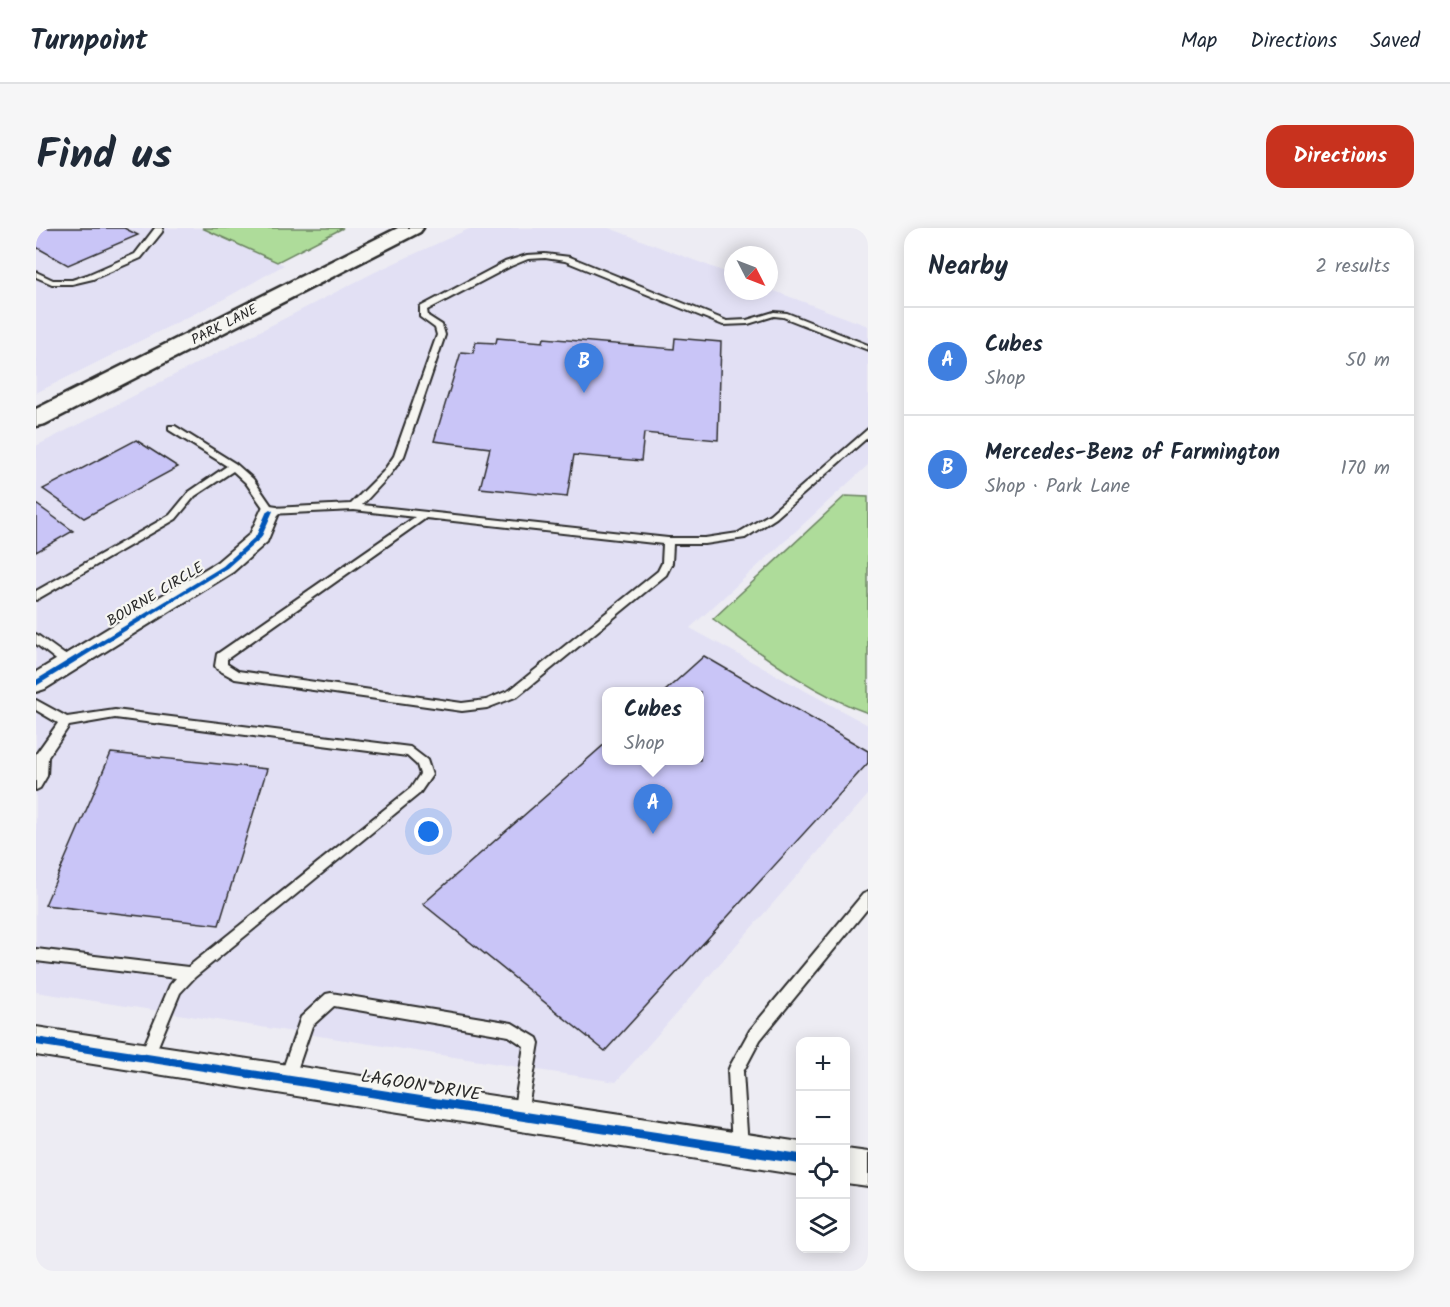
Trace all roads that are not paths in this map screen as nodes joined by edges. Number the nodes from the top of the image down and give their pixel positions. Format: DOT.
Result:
graph roads {
  1 [pos="159,228"];
  2 [pos="413,228"];
  3 [pos="36,274"];
  4 [pos="868,348"];
  5 [pos="36,419"];
  6 [pos="172,428"];
  7 [pos="868,432"];
  8 [pos="233,466"];
  9 [pos="354,507"];
  10 [pos="270,512"];
  11 [pos="425,514"];
  12 [pos="668,541"];
  13 [pos="36,596"];
  14 [pos="36,638"];
  15 [pos="68,663"];
  16 [pos="36,683"];
  17 [pos="36,704"];
  18 [pos="65,722"];
  19 [pos="39,757"];
  20 [pos="36,785"];
  21 [pos="868,898"];
  22 [pos="36,955"];
  23 [pos="190,973"];
  24 [pos="36,1041"];
  25 [pos="146,1058"];
  26 [pos="287,1080"];
  27 [pos="520,1116"];
  28 [pos="740,1150"];
  29 [pos="796,1158"];
  30 [pos="850,1167"];
  31 [pos="868,1169"];
  1 -- 3 [label="lane"];
  2 -- 5 [label="main road, PARK LANE"];
  4 -- 9 [label="lane"];
  6 -- 8 [label="lane"];
  7 -- 12 [label="lane"];
  8 -- 10 [label="lane"];
  8 -- 13 [label="lane"];
  9 -- 10 [label="lane"];
  9 -- 11 [label="lane"];
  10 -- 15 [label="street, BOURNE CIRCLE"];
  11 -- 12 [label="lane"];
  11 -- 12 [label="lane"];
  14 -- 15 [label="lane"];
  15 -- 16 [label="street, BOURNE CIRCLE"];
  17 -- 18 [label="lane"];
  18 -- 19 [label="lane"];
  18 -- 23 [label="lane"];
  19 -- 20 [label="lane"];
  21 -- 28 [label="lane"];
  22 -- 23 [label="lane"];
  23 -- 25 [label="lane"];
  24 -- 25 [label="street, LAGOON DRIVE"];
  25 -- 26 [label="street, LAGOON DRIVE"];
  26 -- 27 [label="street, LAGOON DRIVE"];
  26 -- 27 [label="lane"];
  27 -- 28 [label="street, LAGOON DRIVE"];
  28 -- 29 [label="street, LAGOON DRIVE"];
  30 -- 31 [label="street"];
}
